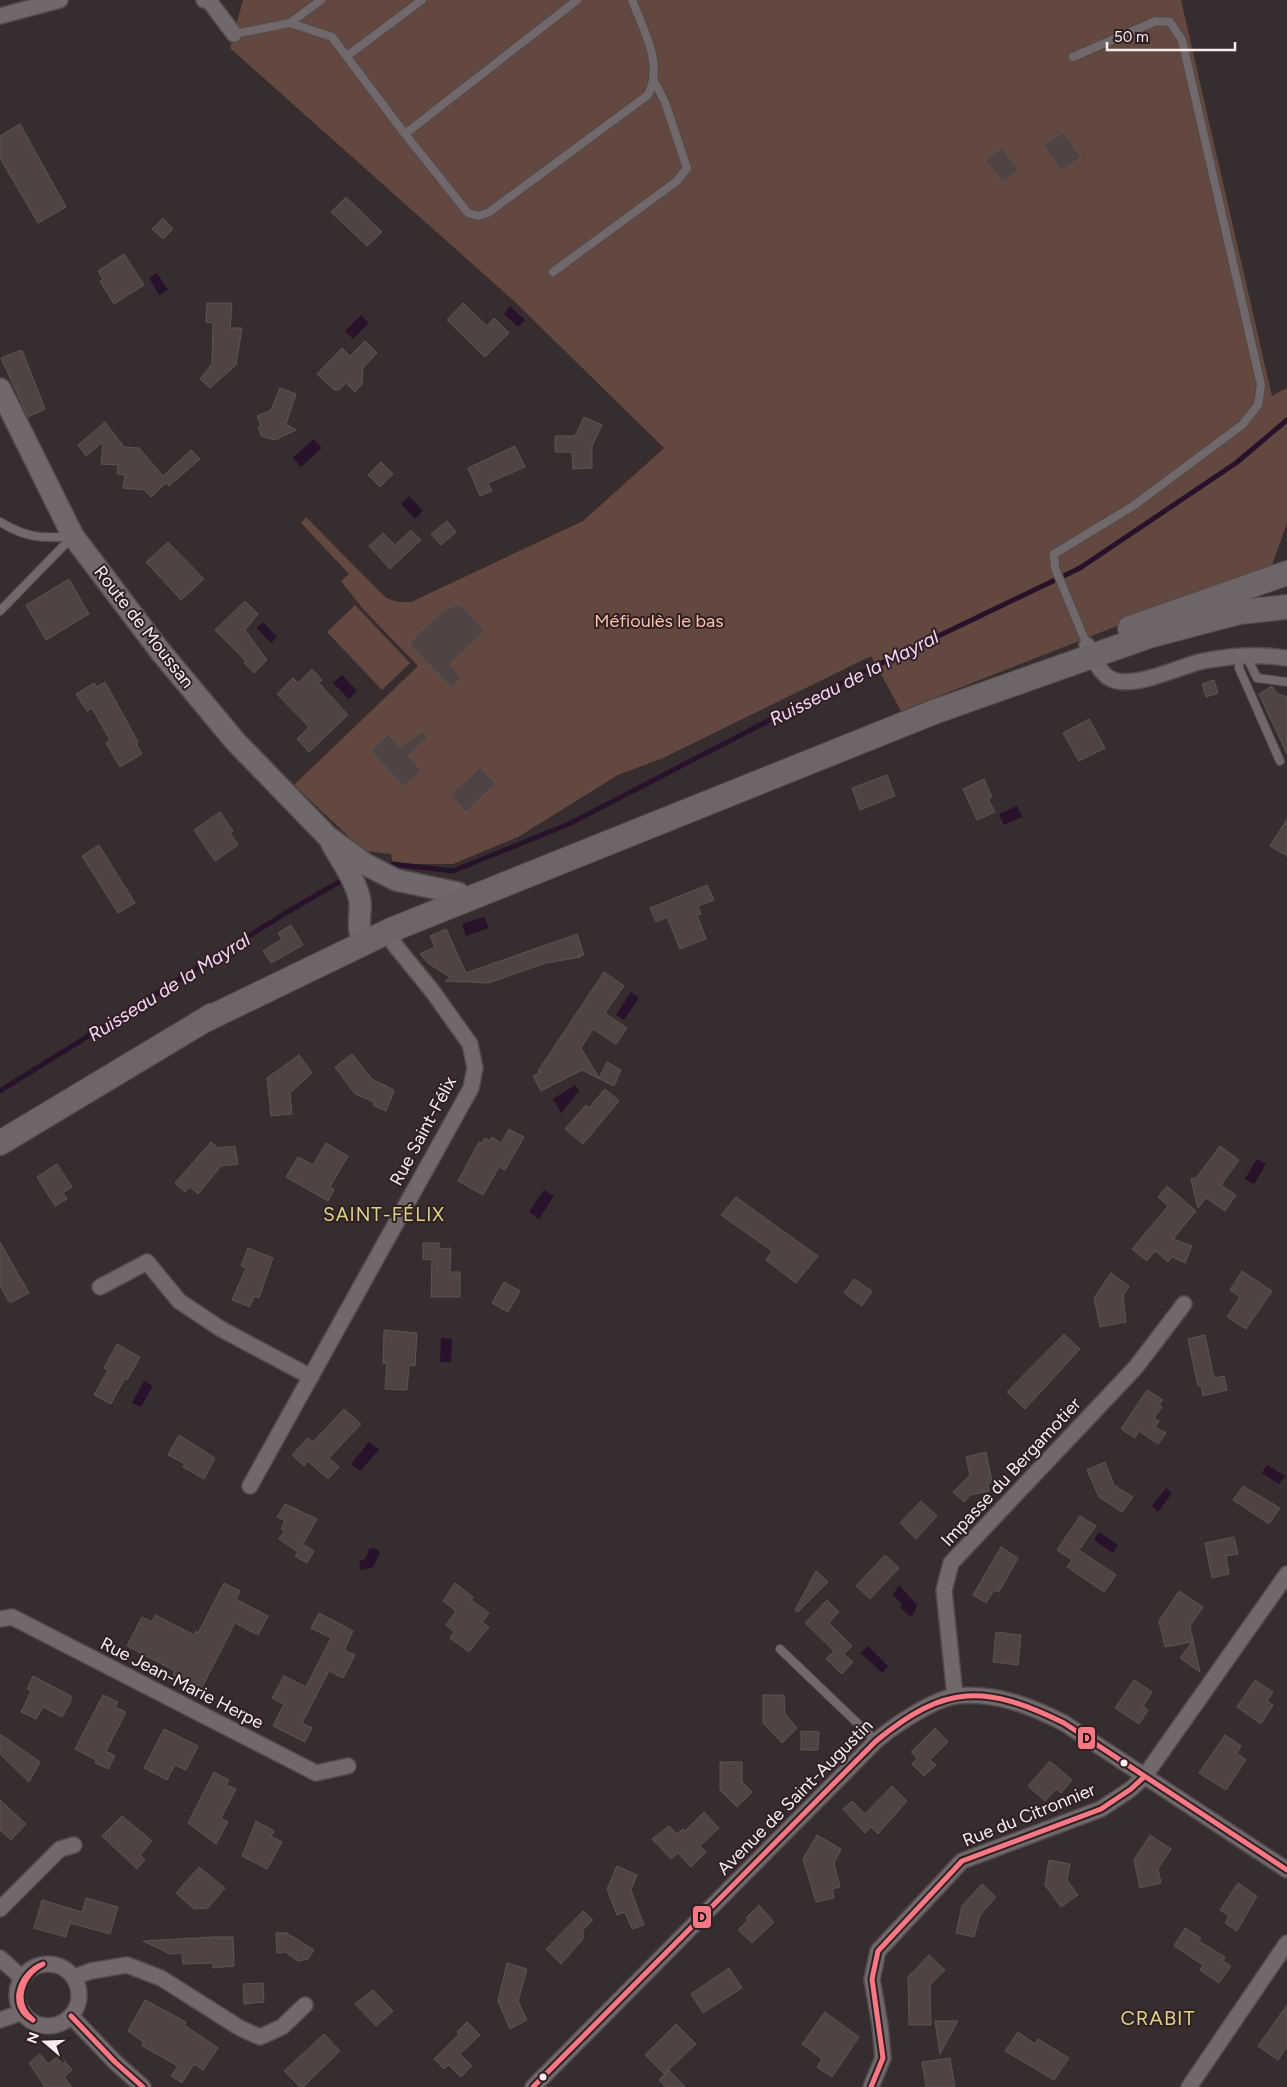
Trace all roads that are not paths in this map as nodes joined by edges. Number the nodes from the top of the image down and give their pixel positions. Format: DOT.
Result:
graph roads {
  1 [pos="60,0"];
  2 [pos="204,0"];
  3 [pos="321,0"];
  4 [pos="422,0"];
  5 [pos="577,0"];
  6 [pos="632,0"];
  7 [pos="0,16"];
  8 [pos="290,23"];
  9 [pos="234,34"];
  10 [pos="347,56"];
  11 [pos="1073,58"];
  12 [pos="654,83"];
  13 [pos="405,134"];
  14 [pos="553,272"];
  15 [pos="0,389"];
  16 [pos="0,522"];
  17 [pos="73,536"];
  18 [pos="1287,573"];
  19 [pos="1287,607"];
  20 [pos="0,611"];
  21 [pos="1090,650"];
  22 [pos="1243,658"];
  23 [pos="1287,658"];
  24 [pos="1287,682"];
  25 [pos="1280,761"];
  26 [pos="328,837"];
  27 [pos="578,855"];
  28 [pos="458,893"];
  29 [pos="391,930"];
  30 [pos="360,932"];
  31 [pos="200,1023"];
  32 [pos="0,1143"];
  33 [pos="100,1287"];
  34 [pos="1184,1304"];
  35 [pos="311,1377"];
  36 [pos="250,1486"];
  37 [pos="1287,1574"];
  38 [pos="0,1619"];
  39 [pos="780,1649"];
  40 [pos="955,1696"];
  41 [pos="876,1741"];
  42 [pos="348,1766"];
  43 [pos="1144,1777"];
  44 [pos="74,1845"];
  45 [pos="1287,1870"];
  46 [pos="0,1909"];
  47 [pos="1287,1943"];
  48 [pos="0,1958"];
  49 [pos="74,1977"];
  50 [pos="22,1978"];
  51 [pos="305,2005"];
  52 [pos="22,2012"];
  53 [pos="71,2016"];
  54 [pos="0,2020"];
  55 [pos="143,2087"];
  56 [pos="533,2087"];
  57 [pos="871,2087"];
  58 [pos="1189,2087"];
  1 -- 7 [label="street"];
  2 -- 9 [label="street"];
  3 -- 8 [label="lane"];
  4 -- 10 [label="lane"];
  5 -- 13 [label="lane"];
  6 -- 12 [label="lane"];
  8 -- 9 [label="lane"];
  8 -- 10 [label="lane"];
  10 -- 13 [label="lane"];
  11 -- 21 [label="lane"];
  12 -- 13 [label="lane"];
  12 -- 14 [label="lane"];
  15 -- 17 [label="street, Route de Moussan"];
  16 -- 17 [label="lane"];
  17 -- 20 [label="lane"];
  17 -- 26 [label="street, Route de Moussan"];
  18 -- 21 [label="main road"];
  19 -- 21 [label="main road"];
  21 -- 22 [label="street"];
  21 -- 27 [label="main road"];
  22 -- 23 [label="street"];
  22 -- 24 [label="lane"];
  22 -- 25 [label="lane"];
  26 -- 28 [label="street"];
  26 -- 30 [label="street"];
  27 -- 28 [label="main road"];
  27 -- 29 [label="main road"];
  28 -- 30 [label="main road"];
  29 -- 31 [label="main road"];
  29 -- 35 [label="street, Rue Saint-Félix"];
  30 -- 31 [label="main road"];
  31 -- 32 [label="main road"];
  33 -- 35 [label="street"];
  34 -- 40 [label="street, Impasse du Bergamotier"];
  35 -- 36 [label="street, Rue Saint-Félix"];
  37 -- 43 [label="street, Rue du Citronnier"];
  38 -- 42 [label="street, Rue Jean-Marie Herpe"];
  39 -- 41 [label="lane"];
  40 -- 41 [label="street, Avenue de Saint-Augustin"];
  40 -- 43 [label="street, Avenue de Saint-Augustin"];
  41 -- 56 [label="street, Avenue de Saint-Augustin"];
  43 -- 45 [label="street, Avenue de Saint-Augustin"];
  43 -- 57 [label="street, Rue du Citronnier"];
  44 -- 46 [label="street"];
  47 -- 58 [label="street"];
  48 -- 50 [label="street"];
  49 -- 50 [label="street"];
  49 -- 51 [label="street"];
  49 -- 53 [label="street"];
  50 -- 52 [label="street"];
  52 -- 53 [label="street"];
  52 -- 54 [label="street"];
  53 -- 55 [label="street"];
}
